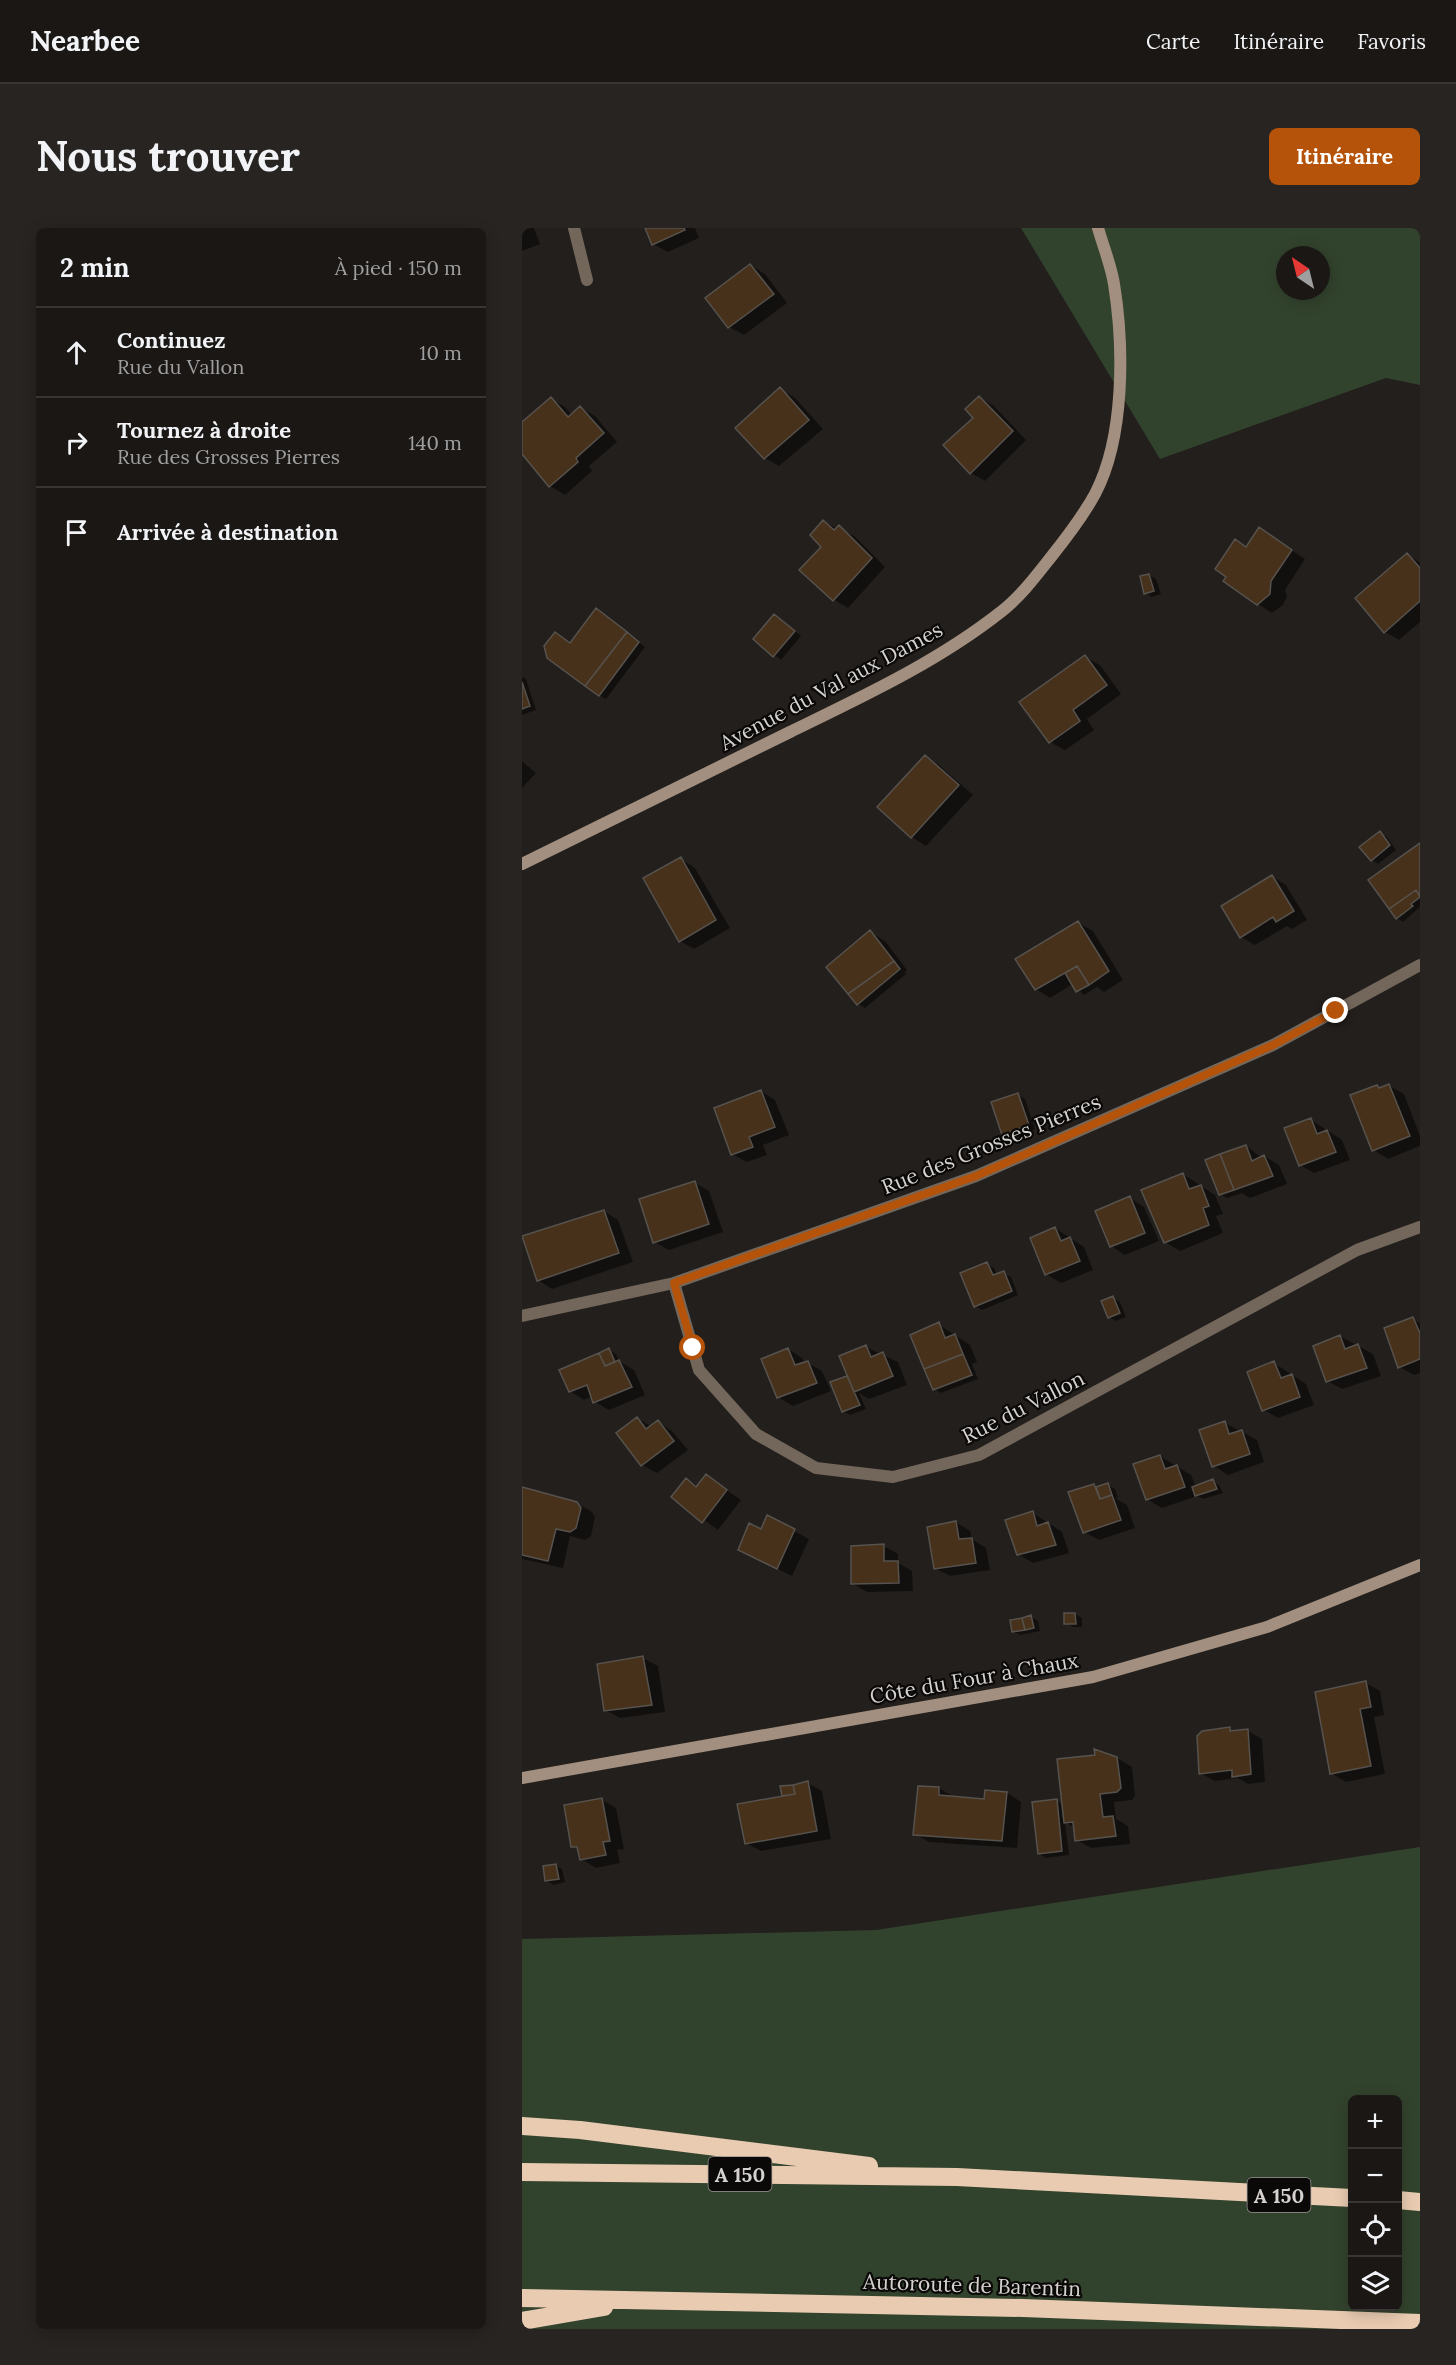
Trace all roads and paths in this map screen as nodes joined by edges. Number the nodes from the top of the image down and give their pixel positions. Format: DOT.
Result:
graph roads {
  1 [pos="574,228"];
  2 [pos="1098,228"];
  3 [pos="587,280"];
  4 [pos="522,864"];
  5 [pos="1420,965"];
  6 [pos="1420,1227"];
  7 [pos="674,1283"];
  8 [pos="522,1316"];
  9 [pos="1420,1565"];
  10 [pos="522,1778"];
  11 [pos="522,2126"];
  12 [pos="522,2172"];
  13 [pos="957,2177"];
  14 [pos="1348,2198"];
  15 [pos="1402,2200"];
  16 [pos="1420,2202"];
  17 [pos="522,2298"];
  18 [pos="650,2300"];
  19 [pos="522,2320"];
  20 [pos="1420,2322"];
  1 -- 3 [label="street"];
  2 -- 4 [label="main road, Avenue du Val aux Dames"];
  5 -- 7 [label="street, Rue des Grosses Pierres"];
  6 -- 7 [label="street, Rue du Vallon"];
  7 -- 8 [label="street, Rue des Grosses Pierres"];
  9 -- 10 [label="main road, Côte du Four à Chaux"];
  11 -- 13 [label="highway"];
  12 -- 13 [label="highway, A 150"];
  13 -- 14 [label="highway, A 150"];
  15 -- 16 [label="highway"];
  17 -- 18 [label="highway, Autoroute de Barentin"];
  18 -- 19 [label="highway"];
  18 -- 20 [label="highway, Autoroute de Barentin"];
}
